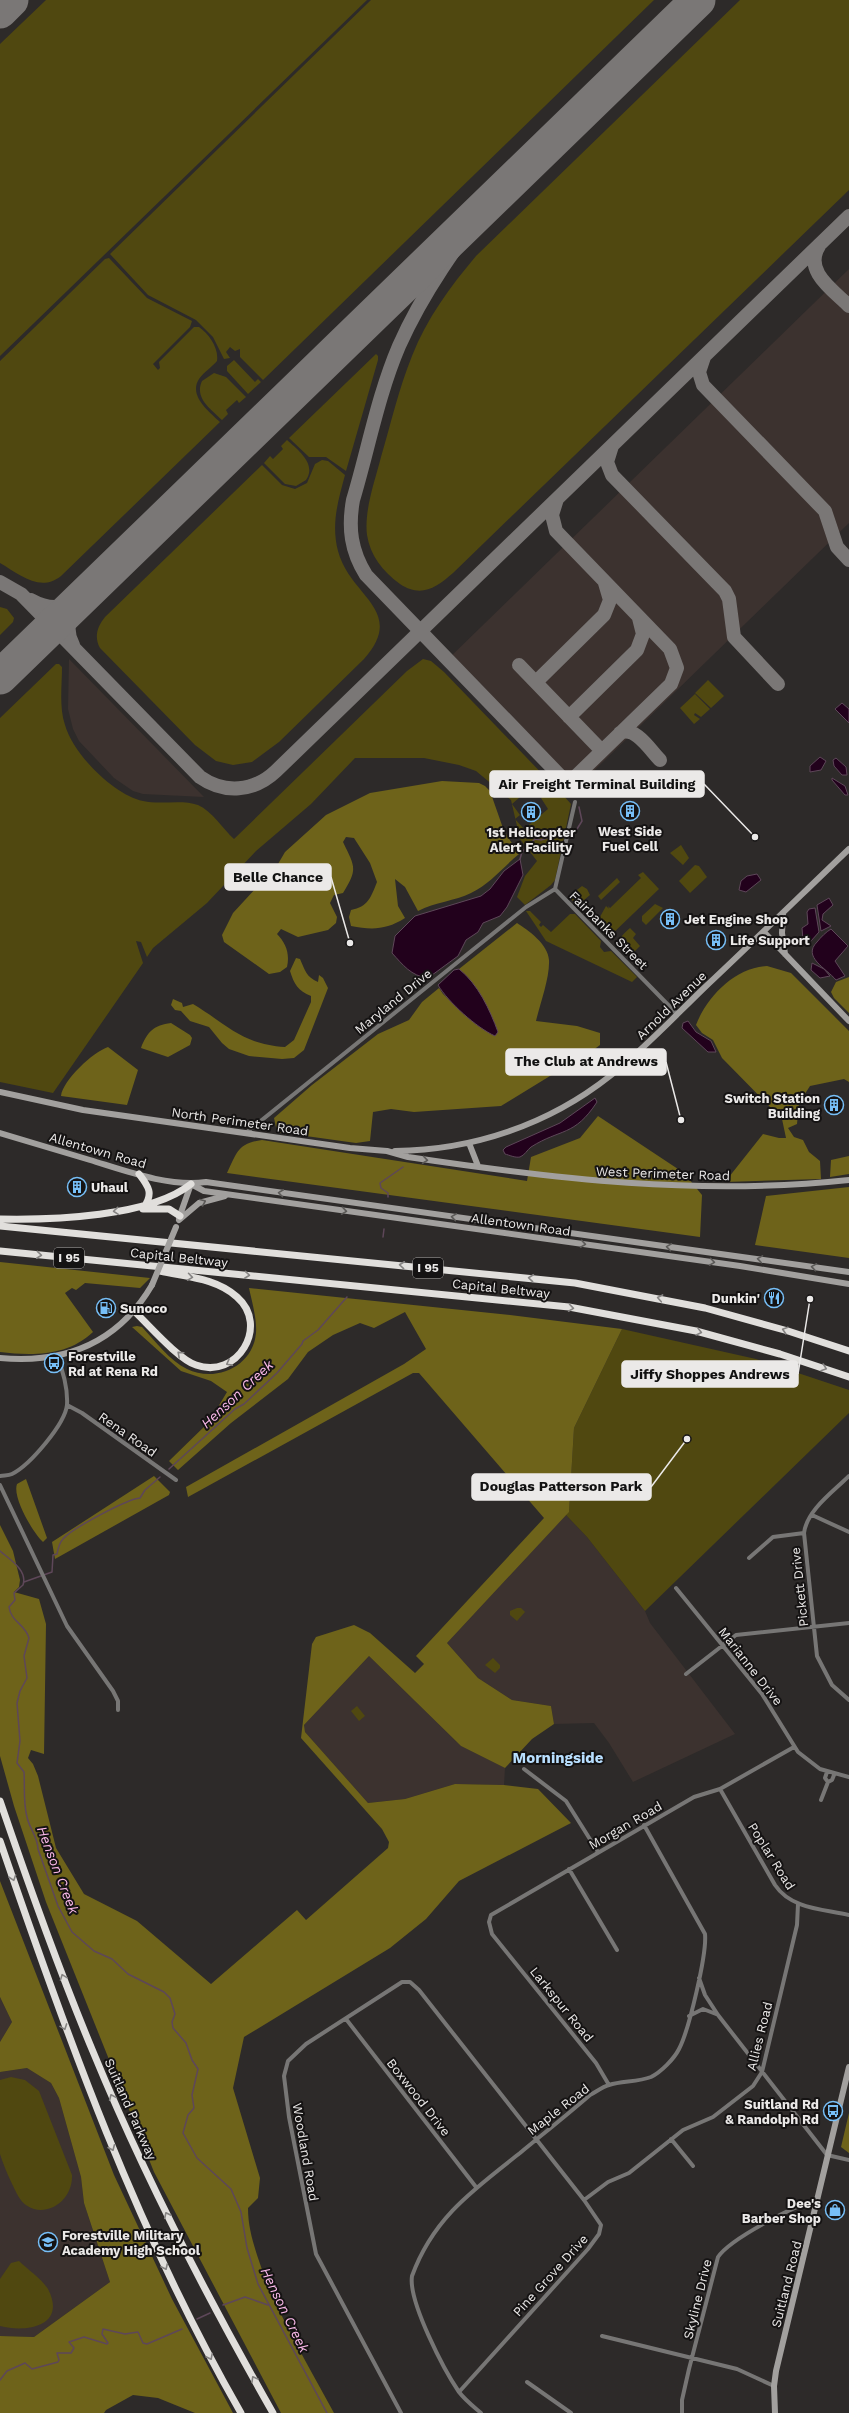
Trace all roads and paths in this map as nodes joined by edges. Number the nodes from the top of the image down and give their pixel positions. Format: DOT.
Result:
graph roads {
  1 [pos="574,802"];
  2 [pos="849,849"];
  3 [pos="555,889"];
  4 [pos="783,913"];
  5 [pos="764,932"];
  6 [pos="785,954"];
  7 [pos="677,1014"];
  8 [pos="849,1020"];
  9 [pos="0,1092"];
  10 [pos="0,1132"];
  11 [pos="247,1132"];
  12 [pos="469,1143"];
  13 [pos="387,1152"];
  14 [pos="478,1166"];
  15 [pos="139,1174"];
  16 [pos="849,1180"];
  17 [pos="192,1184"];
  18 [pos="233,1195"];
  19 [pos="140,1208"];
  20 [pos="0,1219"];
  21 [pos="470,1219"];
  22 [pos="178,1221"];
  23 [pos="0,1226"];
  24 [pos="469,1228"];
  25 [pos="0,1251"];
  26 [pos="741,1256"];
  27 [pos="138,1265"];
  28 [pos="740,1266"];
  29 [pos="849,1272"];
  30 [pos="849,1284"];
  31 [pos="134,1311"];
  32 [pos="849,1351"];
  33 [pos="57,1356"];
  34 [pos="0,1358"];
  35 [pos="849,1377"];
  36 [pos="67,1406"];
  37 [pos="0,1476"];
  38 [pos="849,1476"];
  39 [pos="176,1480"];
  40 [pos="0,1485"];
  41 [pos="812,1515"];
  42 [pos="849,1532"];
  43 [pos="804,1533"];
  44 [pos="748,1558"];
  45 [pos="676,1588"];
  46 [pos="849,1623"];
  47 [pos="814,1627"];
  48 [pos="722,1645"];
  49 [pos="686,1674"];
  50 [pos="849,1700"];
  51 [pos="118,1710"];
  52 [pos="794,1747"];
  53 [pos="524,1769"];
  54 [pos="827,1772"];
  55 [pos="834,1774"];
  56 [pos="849,1777"];
  57 [pos="828,1782"];
  58 [pos="720,1789"];
  59 [pos="821,1800"];
  60 [pos="0,1801"];
  61 [pos="644,1825"];
  62 [pos="0,1841"];
  63 [pos="598,1852"];
  64 [pos="568,1870"];
  65 [pos="798,1904"];
  66 [pos="849,1915"];
  67 [pos="496,1938"];
  68 [pos="616,1950"];
  69 [pos="699,1977"];
  70 [pos="437,2013"];
  71 [pos="718,2015"];
  72 [pos="689,2016"];
  73 [pos="346,2019"];
  74 [pos="849,2067"];
  75 [pos="762,2072"];
  76 [pos="609,2085"];
  77 [pos="671,2139"];
  78 [pos="536,2140"];
  79 [pos="827,2155"];
  80 [pos="849,2160"];
  81 [pos="693,2166"];
  82 [pos="476,2187"];
  83 [pos="584,2200"];
  84 [pos="817,2200"];
  85 [pos="602,2336"];
  86 [pos="693,2357"];
  87 [pos="527,2382"];
  88 [pos="774,2386"];
  89 [pos="459,2392"];
  90 [pos="241,2413"];
  91 [pos="273,2413"];
  92 [pos="401,2413"];
  93 [pos="482,2413"];
  94 [pos="571,2413"];
  95 [pos="682,2413"];
  96 [pos="775,2413"];
  1 -- 3 [label="street, Fairbanks Street"];
  2 -- 4 [label="main road, Arnold Avenue"];
  3 -- 7 [label="street, Fairbanks Street"];
  3 -- 11 [label="street, Maryland Drive"];
  4 -- 5 [label="main road, Arnold Avenue"];
  4 -- 6 [label="main road"];
  5 -- 6 [label="main road"];
  5 -- 7 [label="main road, Arnold Avenue"];
  6 -- 8 [label="main road"];
  7 -- 12 [label="main road, Arnold Avenue"];
  9 -- 11 [label="main road, North Perimeter Road"];
  10 -- 15 [label="main road, Allentown Road"];
  11 -- 13 [label="main road, North Perimeter Road"];
  12 -- 13 [label="main road, Arnold Avenue"];
  12 -- 14 [label="main road"];
  13 -- 14 [label="main road, North Perimeter Road, one-way"];
  14 -- 16 [label="main road, West Perimeter Road"];
  15 -- 17 [label="main road, Allentown Road"];
  15 -- 19 [label="highway"];
  17 -- 18 [label="main road, Allentown Road"];
  17 -- 19 [label="highway"];
  21 -- 17 [label="main road, Allentown Road, one-way"];
  17 -- 22 [label="main road"];
  22 -- 18 [label="main road, one-way"];
  18 -- 24 [label="main road, Allentown Road, one-way"];
  19 -- 20 [label="highway, one-way"];
  19 -- 22 [label="highway"];
  21 -- 24 [label="main road"];
  26 -- 21 [label="main road, Allentown Road, one-way"];
  22 -- 31 [label="main road, bridge"];
  32 -- 23 [label="highway, Capital Beltway / I 95, one-way"];
  24 -- 28 [label="main road, Allentown Road, one-way"];
  25 -- 27 [label="highway, Capital Beltway / I 95, one-way"];
  26 -- 28 [label="main road"];
  29 -- 26 [label="main road, Allentown Road, one-way"];
  27 -- 31 [label="highway, one-way"];
  27 -- 35 [label="highway, Capital Beltway / I 95, one-way"];
  28 -- 30 [label="main road, Allentown Road"];
  31 -- 33 [label="main road"];
  33 -- 34 [label="main road"];
  33 -- 36 [label="street"];
  36 -- 37 [label="street"];
  36 -- 39 [label="street, Rena Road"];
  38 -- 41 [label="street, Pickett Drive"];
  40 -- 51 [label="street"];
  41 -- 42 [label="street"];
  41 -- 43 [label="street, Pickett Drive"];
  43 -- 44 [label="street"];
  43 -- 47 [label="street, Pickett Drive"];
  45 -- 48 [label="street, Marianne Drive"];
  46 -- 47 [label="street"];
  47 -- 48 [label="street"];
  47 -- 50 [label="street, Pickett Drive"];
  48 -- 49 [label="street"];
  48 -- 52 [label="street, Marianne Drive"];
  52 -- 54 [label="street, Marianne Drive"];
  52 -- 58 [label="street, Morgan Road"];
  53 -- 63 [label="street"];
  54 -- 55 [label="street, Marianne Drive"];
  54 -- 57 [label="street"];
  55 -- 56 [label="street, Marianne Drive"];
  55 -- 57 [label="street"];
  57 -- 59 [label="street"];
  58 -- 61 [label="street, Morgan Road"];
  58 -- 65 [label="street, Poplar Road"];
  91 -- 60 [label="highway, Suitland Parkway, one-way"];
  61 -- 63 [label="street, Morgan Road"];
  61 -- 69 [label="street, Maple Road"];
  62 -- 90 [label="highway, one-way"];
  63 -- 64 [label="street, Morgan Road"];
  64 -- 67 [label="street, Morgan Road"];
  64 -- 68 [label="street"];
  65 -- 66 [label="street, Poplar Road"];
  65 -- 75 [label="street, Allies Road"];
  67 -- 76 [label="street, Larkspur Road"];
  69 -- 71 [label="street"];
  69 -- 72 [label="street, Maple Road"];
  70 -- 73 [label="street, Woodland Road"];
  70 -- 78 [label="street, Pine Grove Drive"];
  71 -- 72 [label="street"];
  71 -- 75 [label="street"];
  72 -- 76 [label="street, Maple Road"];
  73 -- 82 [label="street, Boxwood Drive"];
  73 -- 92 [label="street, Woodland Road"];
  74 -- 79 [label="main road, Suitland Road"];
  75 -- 77 [label="street, Allies Road"];
  75 -- 79 [label="street"];
  76 -- 78 [label="street, Maple Road"];
  77 -- 81 [label="street"];
  77 -- 83 [label="street, Allies Road"];
  78 -- 82 [label="street, Maple Road"];
  78 -- 83 [label="street, Pine Grove Drive"];
  79 -- 80 [label="street"];
  79 -- 84 [label="main road, Suitland Road"];
  82 -- 89 [label="street, Maple Road"];
  83 -- 89 [label="street, Pine Grove Drive"];
  84 -- 86 [label="street, Skyline Drive"];
  84 -- 88 [label="main road, Suitland Road"];
  85 -- 86 [label="street"];
  86 -- 88 [label="street"];
  86 -- 95 [label="street, Skyline Drive"];
  87 -- 94 [label="street"];
  88 -- 96 [label="main road, Suitland Road"];
  89 -- 93 [label="street, Maple Road"];
}
